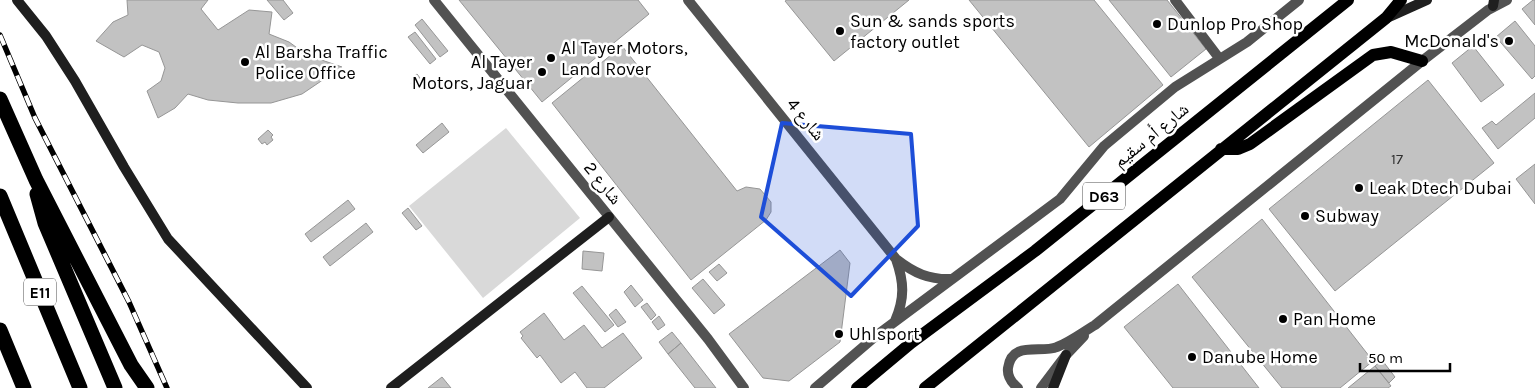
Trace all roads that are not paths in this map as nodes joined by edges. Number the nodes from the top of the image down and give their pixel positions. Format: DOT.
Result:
graph roads {
  1 [pos="17,0"];
  2 [pos="24,0"];
  3 [pos="434,0"];
  4 [pos="688,0"];
  5 [pos="1175,0"];
  6 [pos="1299,0"];
  7 [pos="1348,0"];
  8 [pos="1401,0"];
  9 [pos="1427,0"];
  10 [pos="1507,0"];
  11 [pos="1494,3"];
  12 [pos="31,16"];
  13 [pos="1386,18"];
  14 [pos="1219,58"];
  15 [pos="1422,62"];
  16 [pos="0,99"];
  17 [pos="1221,149"];
  18 [pos="36,180"];
  19 [pos="0,196"];
  20 [pos="609,217"];
  21 [pos="896,259"];
  22 [pos="952,279"];
  23 [pos="895,321"];
  24 [pos="1095,325"];
  25 [pos="0,330"];
  26 [pos="1066,355"];
  27 [pos="24,388"];
  28 [pos="80,388"];
  29 [pos="115,388"];
  30 [pos="147,388"];
  31 [pos="307,388"];
  32 [pos="391,388"];
  33 [pos="744,388"];
  34 [pos="815,388"];
  35 [pos="857,388"];
  36 [pos="925,388"];
  37 [pos="1018,388"];
  38 [pos="1041,388"];
  39 [pos="1053,388"];
  1 -- 12 [label="street"];
  2 -- 12 [label="street"];
  3 -- 20 [label="street, شارع 2"];
  4 -- 21 [label="street, شارع 4"];
  5 -- 14 [label="street"];
  6 -- 14 [label="street"];
  7 -- 35 [label="main road, شارع أم سقيم / D63"];
  8 -- 13 [label="main road, D63"];
  9 -- 13 [label="street"];
  10 -- 11 [label="street"];
  11 -- 15 [label="street"];
  12 -- 31 [label="street"];
  13 -- 17 [label="main road, D63"];
  14 -- 22 [label="street"];
  15 -- 17 [label="main road"];
  15 -- 24 [label="street"];
  16 -- 18 [label="highway"];
  17 -- 36 [label="main road, D63"];
  18 -- 29 [label="highway"];
  18 -- 30 [label="highway"];
  19 -- 28 [label="highway, E11"];
  20 -- 32 [label="street"];
  20 -- 33 [label="street, شارع 2"];
  21 -- 22 [label="street, شارع 4"];
  21 -- 23 [label="street, شارع 4"];
  22 -- 23 [label="street"];
  23 -- 34 [label="street"];
  24 -- 26 [label="street"];
  24 -- 37 [label="street"];
  25 -- 27 [label="highway"];
  26 -- 38 [label="street"];
  26 -- 39 [label="street"];
}
